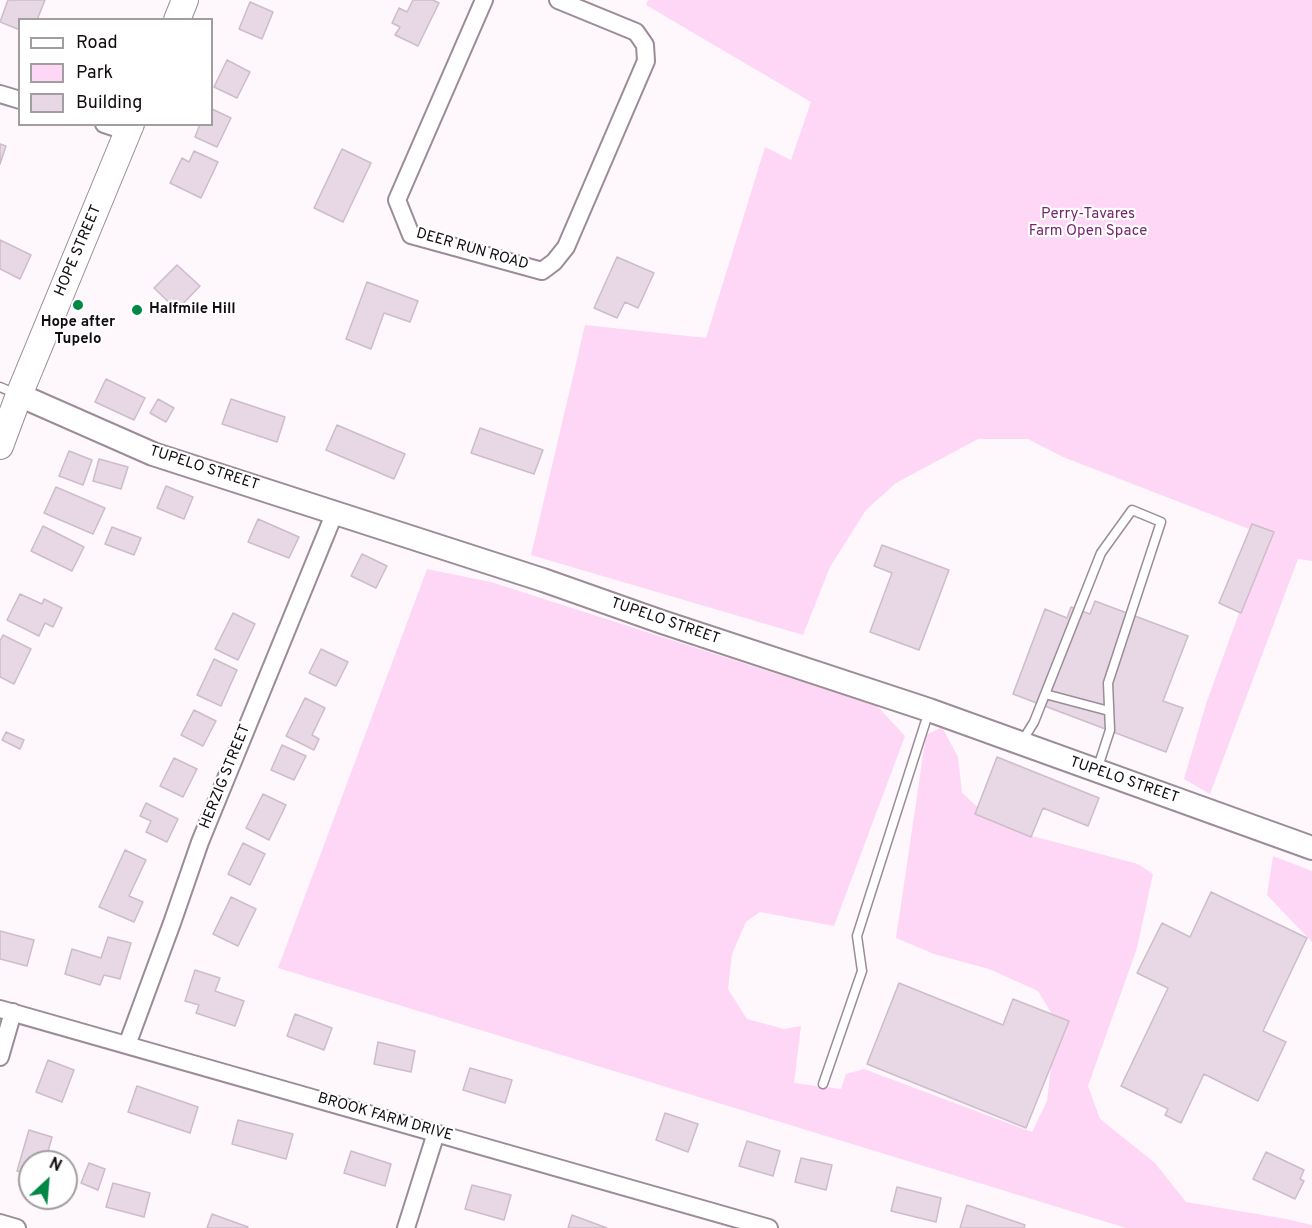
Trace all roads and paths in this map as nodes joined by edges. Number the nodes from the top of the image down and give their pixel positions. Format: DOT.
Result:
graph roads {
  1 [pos="185,0"];
  2 [pos="484,0"];
  3 [pos="558,0"];
  4 [pos="178,18"];
  5 [pos="0,94"];
  6 [pos="18,99"];
  7 [pos="130,128"];
  8 [pos="9,391"];
  9 [pos="0,446"];
  10 [pos="335,512"];
  11 [pos="1045,694"];
  12 [pos="929,710"];
  13 [pos="1109,711"];
  14 [pos="1020,743"];
  15 [pos="1097,771"];
  16 [pos="1312,848"];
  17 [pos="6,1010"];
  18 [pos="127,1045"];
  19 [pos="0,1057"];
  20 [pos="823,1084"];
  21 [pos="436,1133"];
  22 [pos="0,1223"];
  23 [pos="17,1228"];
  24 [pos="406,1228"];
  25 [pos="769,1228"];
  1 -- 4 [label="main road"];
  2 -- 3 [label="street, DEER RUN ROAD"];
  5 -- 6 [label="street"];
  7 -- 8 [label="main road, HOPE STREET"];
  8 -- 9 [label="main road, HOPE STREET"];
  8 -- 10 [label="main road, TUPELO STREET"];
  10 -- 12 [label="main road, TUPELO STREET"];
  10 -- 18 [label="street, HERZIG STREET"];
  11 -- 13 [label="lane"];
  11 -- 13 [label="lane"];
  11 -- 14 [label="lane"];
  12 -- 14 [label="main road, TUPELO STREET"];
  12 -- 20 [label="lane"];
  13 -- 15 [label="lane"];
  14 -- 15 [label="main road, TUPELO STREET"];
  15 -- 16 [label="main road, TUPELO STREET"];
  17 -- 18 [label="street, BROOK FARM DRIVE"];
  17 -- 19 [label="street"];
  18 -- 21 [label="street, BROOK FARM DRIVE"];
  21 -- 24 [label="street"];
  21 -- 25 [label="street, BROOK FARM DRIVE"];
  22 -- 23 [label="street"];
}
